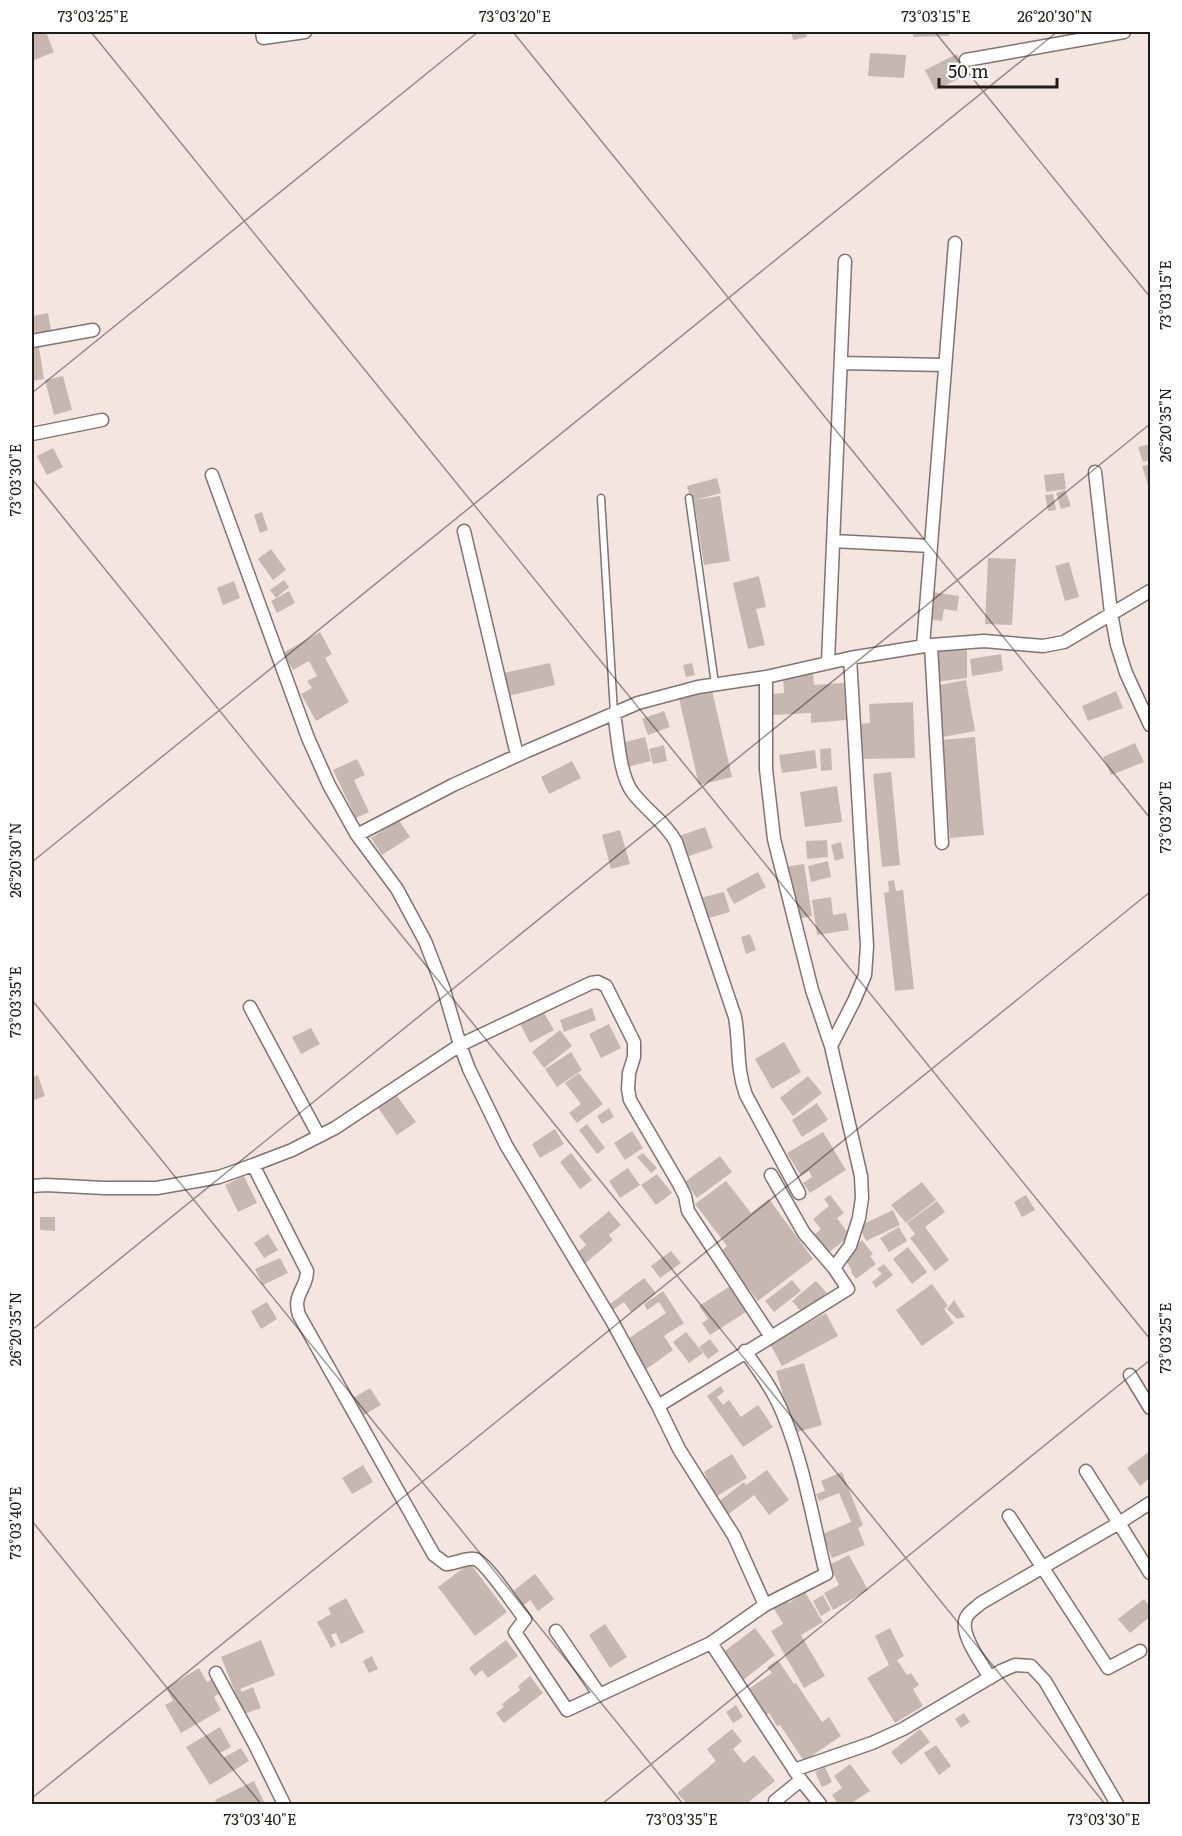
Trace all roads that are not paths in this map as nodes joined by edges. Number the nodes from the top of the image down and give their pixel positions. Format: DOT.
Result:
graph roads {
  1 [pos="262,32"];
  2 [pos="305,32"];
  3 [pos="1124,32"];
  4 [pos="966,60"];
  5 [pos="955,243"];
  6 [pos="845,261"];
  7 [pos="93,330"];
  8 [pos="32,341"];
  9 [pos="841,363"];
  10 [pos="945,365"];
  11 [pos="102,420"];
  12 [pos="32,434"];
  13 [pos="1095,472"];
  14 [pos="212,475"];
  15 [pos="601,498"];
  16 [pos="689,498"];
  17 [pos="464,531"];
  18 [pos="833,541"];
  19 [pos="931,546"];
  20 [pos="1150,591"];
  21 [pos="1111,613"];
  22 [pos="927,646"];
  23 [pos="850,658"];
  24 [pos="828,662"];
  25 [pos="766,677"];
  26 [pos="715,685"];
  27 [pos="614,713"];
  28 [pos="1150,725"];
  29 [pos="517,755"];
  30 [pos="357,835"];
  31 [pos="942,843"];
  32 [pos="250,1007"];
  33 [pos="460,1046"];
  34 [pos="831,1046"];
  35 [pos="319,1136"];
  36 [pos="253,1165"];
  37 [pos="771,1175"];
  38 [pos="32,1186"];
  39 [pos="799,1193"];
  40 [pos="834,1268"];
  41 [pos="771,1336"];
  42 [pos="745,1351"];
  43 [pos="1130,1375"];
  44 [pos="658,1406"];
  45 [pos="1150,1408"];
  46 [pos="1086,1471"];
  47 [pos="1150,1503"];
  48 [pos="1009,1516"];
  49 [pos="1119,1523"];
  50 [pos="1042,1568"];
  51 [pos="1150,1573"];
  52 [pos="765,1605"];
  53 [pos="556,1631"];
  54 [pos="711,1643"];
  55 [pos="1140,1651"];
  56 [pos="216,1673"];
  57 [pos="990,1678"];
  58 [pos="599,1694"];
  59 [pos="797,1775"];
  60 [pos="284,1804"];
  61 [pos="777,1804"];
  62 [pos="820,1804"];
  63 [pos="1117,1804"];
  1 -- 2 [label="street"];
  3 -- 4 [label="street"];
  5 -- 10 [label="street"];
  6 -- 9 [label="street"];
  7 -- 8 [label="street"];
  9 -- 10 [label="street"];
  9 -- 18 [label="street"];
  10 -- 19 [label="street"];
  11 -- 12 [label="street"];
  13 -- 21 [label="street"];
  14 -- 30 [label="street"];
  15 -- 27 [label="lane"];
  16 -- 26 [label="lane"];
  17 -- 29 [label="street"];
  18 -- 19 [label="street"];
  18 -- 24 [label="street"];
  19 -- 22 [label="street"];
  20 -- 21 [label="street"];
  21 -- 22 [label="street"];
  21 -- 28 [label="street"];
  22 -- 23 [label="street"];
  22 -- 31 [label="street"];
  23 -- 24 [label="street"];
  23 -- 34 [label="street"];
  24 -- 25 [label="street"];
  25 -- 26 [label="street"];
  25 -- 34 [label="street"];
  26 -- 27 [label="street"];
  27 -- 29 [label="street"];
  27 -- 39 [label="street"];
  29 -- 30 [label="street"];
  30 -- 33 [label="street"];
  32 -- 35 [label="street"];
  33 -- 35 [label="street"];
  33 -- 41 [label="street"];
  33 -- 44 [label="street"];
  34 -- 40 [label="street"];
  35 -- 36 [label="street"];
  36 -- 38 [label="street"];
  36 -- 58 [label="street"];
  37 -- 40 [label="street"];
  40 -- 41 [label="street"];
  41 -- 42 [label="street"];
  42 -- 44 [label="street"];
  42 -- 52 [label="street"];
  43 -- 45 [label="street"];
  44 -- 52 [label="street"];
  46 -- 49 [label="street"];
  47 -- 49 [label="street"];
  48 -- 50 [label="street"];
  49 -- 50 [label="street"];
  49 -- 51 [label="street"];
  50 -- 55 [label="street"];
  50 -- 57 [label="street"];
  52 -- 54 [label="street"];
  53 -- 58 [label="street"];
  54 -- 58 [label="street"];
  54 -- 59 [label="street"];
  56 -- 60 [label="street"];
  57 -- 59 [label="street"];
  57 -- 63 [label="street"];
  59 -- 61 [label="street"];
  59 -- 62 [label="street"];
}
